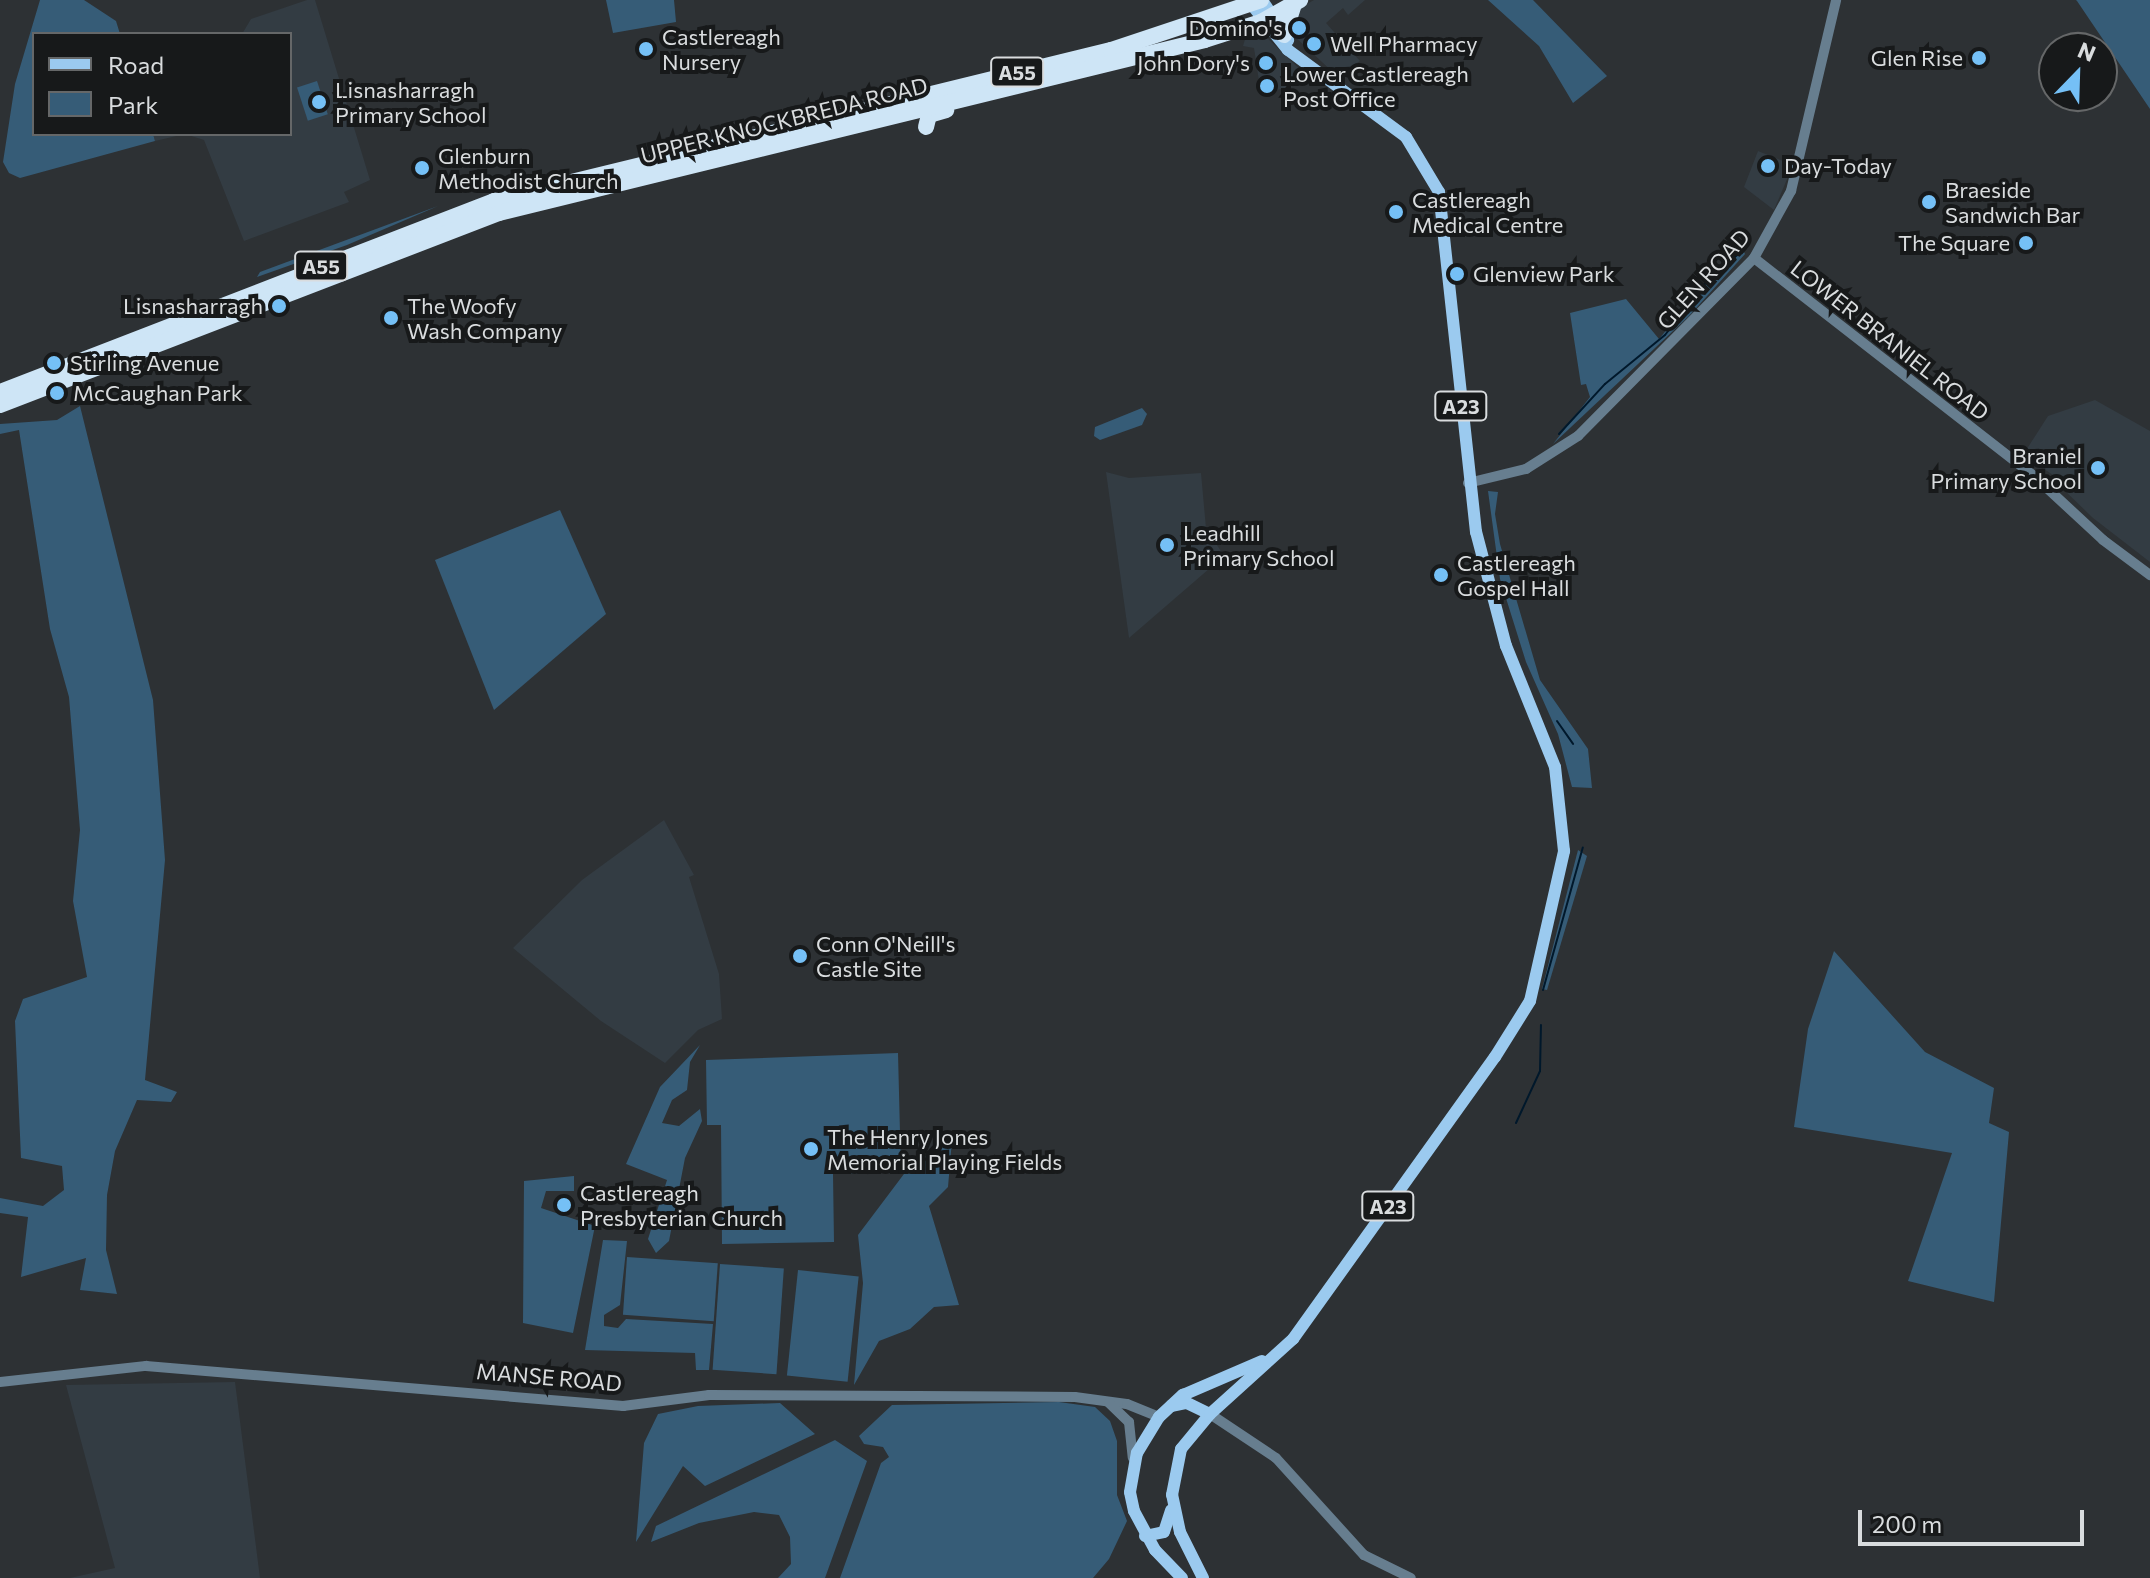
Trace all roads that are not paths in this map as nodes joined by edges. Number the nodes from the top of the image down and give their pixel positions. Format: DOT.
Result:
graph roads {
  1 [pos="1836,0"];
  2 [pos="1293,1"];
  3 [pos="1256,8"];
  4 [pos="1284,35"];
  5 [pos="1295,53"];
  6 [pos="1052,71"];
  7 [pos="926,127"];
  8 [pos="660,148"];
  9 [pos="551,186"];
  10 [pos="1754,258"];
  11 [pos="252,282"];
  12 [pos="203,312"];
  13 [pos="0,392"];
  14 [pos="0,405"];
  15 [pos="1468,483"];
  16 [pos="2150,575"];
  17 [pos="1277,1353"];
  18 [pos="0,1382"];
  19 [pos="1096,1398"];
  20 [pos="1171,1406"];
  21 [pos="1159,1417"];
  22 [pos="1206,1418"];
  23 [pos="1132,1467"];
  24 [pos="1172,1495"];
  25 [pos="1145,1536"];
  26 [pos="1182,1578"];
  27 [pos="1203,1578"];
  28 [pos="1411,1578"];
  1 -- 10 [label="street, GLEN ROAD"];
  2 -- 3 [label="highway, A55"];
  2 -- 4 [label="highway"];
  3 -- 4 [label="main road, A23"];
  3 -- 5 [label="main road, A23"];
  3 -- 6 [label="highway, UPPER KNOCKBREDA ROAD / A55"];
  3 -- 6 [label="highway, UPPER KNOCKBREDA ROAD / A55"];
  3 -- 6 [label="highway"];
  4 -- 5 [label="main road, A23"];
  5 -- 15 [label="main road, A23"];
  6 -- 7 [label="highway"];
  6 -- 9 [label="highway, UPPER KNOCKBREDA ROAD / A55"];
  6 -- 14 [label="highway, UPPER KNOCKBREDA ROAD / A55"];
  8 -- 9 [label="highway"];
  9 -- 12 [label="highway, UPPER KNOCKBREDA ROAD / A55"];
  10 -- 15 [label="street, GLEN ROAD"];
  10 -- 16 [label="street, LOWER BRANIEL ROAD"];
  11 -- 12 [label="highway"];
  12 -- 13 [label="highway, UPPER KNOCKBREDA ROAD / A55"];
  15 -- 17 [label="main road, A23"];
  17 -- 20 [label="main road, A23"];
  17 -- 22 [label="main road, A23"];
  18 -- 19 [label="street, MANSE ROAD"];
  19 -- 21 [label="street, MANSE ROAD"];
  19 -- 23 [label="street"];
  20 -- 21 [label="main road, A23"];
  20 -- 22 [label="main road"];
  21 -- 23 [label="main road, A23"];
  22 -- 24 [label="main road, A23"];
  22 -- 28 [label="street"];
  23 -- 25 [label="main road"];
  24 -- 25 [label="main road, A23"];
  24 -- 27 [label="main road, A23"];
  25 -- 26 [label="main road"];
}
